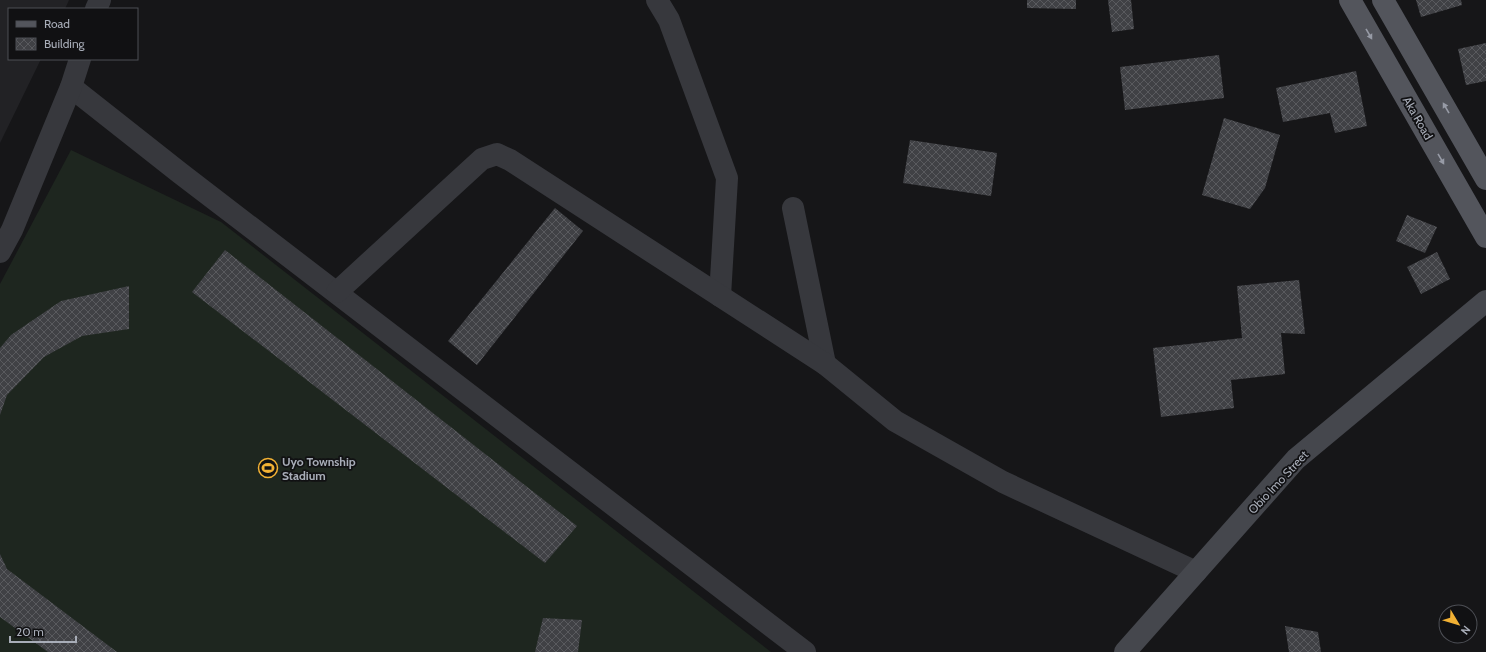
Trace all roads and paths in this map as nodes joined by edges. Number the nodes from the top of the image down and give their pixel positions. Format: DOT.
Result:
graph roads {
  1 [pos="657,0"];
  2 [pos="1350,0"];
  3 [pos="1383,0"];
  4 [pos="80,60"];
  5 [pos="71,87"];
  6 [pos="1486,178"];
  7 [pos="793,208"];
  8 [pos="1486,237"];
  9 [pos="0,252"];
  10 [pos="337,292"];
  11 [pos="720,296"];
  12 [pos="1486,301"];
  13 [pos="825,364"];
  14 [pos="1196,572"];
  15 [pos="805,652"];
  16 [pos="1125,652"];
  1 -- 11 [label="street"];
  2 -- 8 [label="main road, Aka Road, one-way"];
  6 -- 3 [label="main road, one-way"];
  4 -- 5 [label="street"];
  5 -- 9 [label="street"];
  5 -- 10 [label="street"];
  7 -- 13 [label="street"];
  10 -- 11 [label="street"];
  10 -- 15 [label="street"];
  11 -- 13 [label="street"];
  12 -- 14 [label="street, Obio Imo Street"];
  13 -- 14 [label="street"];
  14 -- 16 [label="street, Obio Imo Street"];
}
